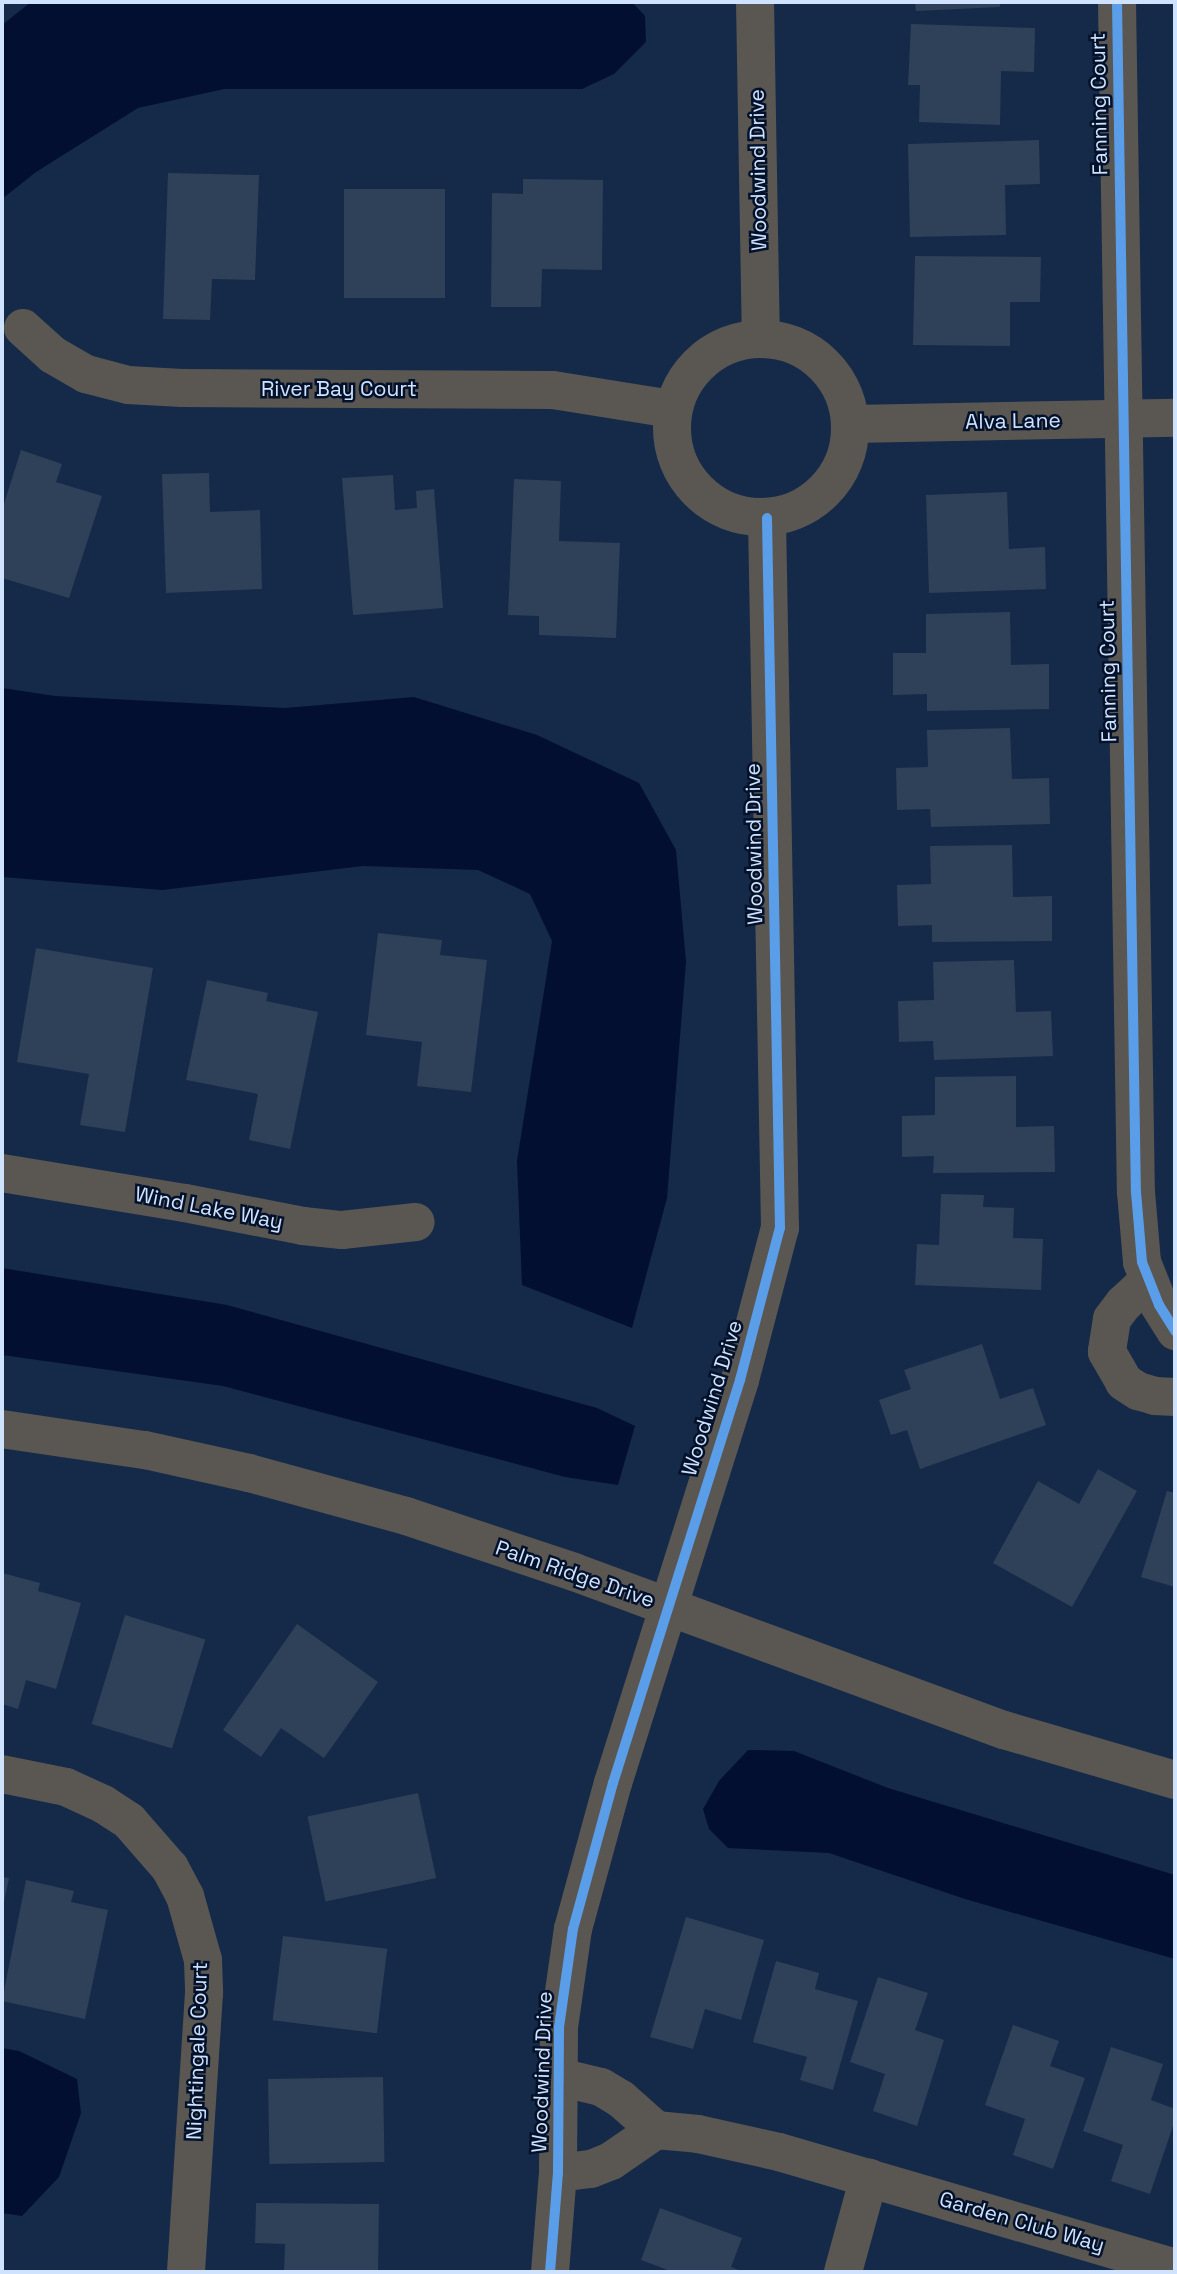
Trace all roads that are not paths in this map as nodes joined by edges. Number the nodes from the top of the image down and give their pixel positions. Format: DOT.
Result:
graph roads {
  1 [pos="755,2"];
  2 [pos="1117,2"];
  3 [pos="23,328"];
  4 [pos="761,338"];
  5 [pos="671,410"];
  6 [pos="1175,418"];
  7 [pos="1123,419"];
  8 [pos="852,424"];
  9 [pos="767,518"];
  10 [pos="2,1173"];
  11 [pos="416,1222"];
  12 [pos="1148,1281"];
  13 [pos="1175,1331"];
  14 [pos="1175,1396"];
  15 [pos="2,1429"];
  16 [pos="670,1607"];
  17 [pos="2,1774"];
  18 [pos="1175,1780"];
  19 [pos="559,2077"];
  20 [pos="656,2130"];
  21 [pos="558,2173"];
  22 [pos="869,2177"];
  23 [pos="1175,2268"];
  24 [pos="186,2272"];
  25 [pos="550,2272"];
  26 [pos="843,2272"];
  1 -- 4 [label="street, Woodwind Drive"];
  2 -- 7 [label="street, Fanning Court"];
  3 -- 5 [label="street, River Bay Court"];
  4 -- 5 [label="street"];
  4 -- 8 [label="street"];
  5 -- 9 [label="street"];
  6 -- 7 [label="street, Alva Lane"];
  7 -- 8 [label="street, Alva Lane"];
  7 -- 12 [label="street, Fanning Court"];
  8 -- 9 [label="street"];
  9 -- 16 [label="street, Woodwind Drive"];
  10 -- 11 [label="street, Wind Lake Way"];
  12 -- 13 [label="street, Fanning Court"];
  12 -- 14 [label="street"];
  15 -- 16 [label="street, Palm Ridge Drive"];
  16 -- 18 [label="street, Palm Ridge Drive"];
  16 -- 19 [label="street, Woodwind Drive"];
  17 -- 24 [label="street, Nightingale Court"];
  19 -- 20 [label="street"];
  19 -- 21 [label="street, Woodwind Drive"];
  20 -- 21 [label="street"];
  20 -- 22 [label="street, Garden Club Way"];
  21 -- 25 [label="street, Woodwind Drive"];
  22 -- 23 [label="street, Garden Club Way"];
  22 -- 26 [label="street"];
}
